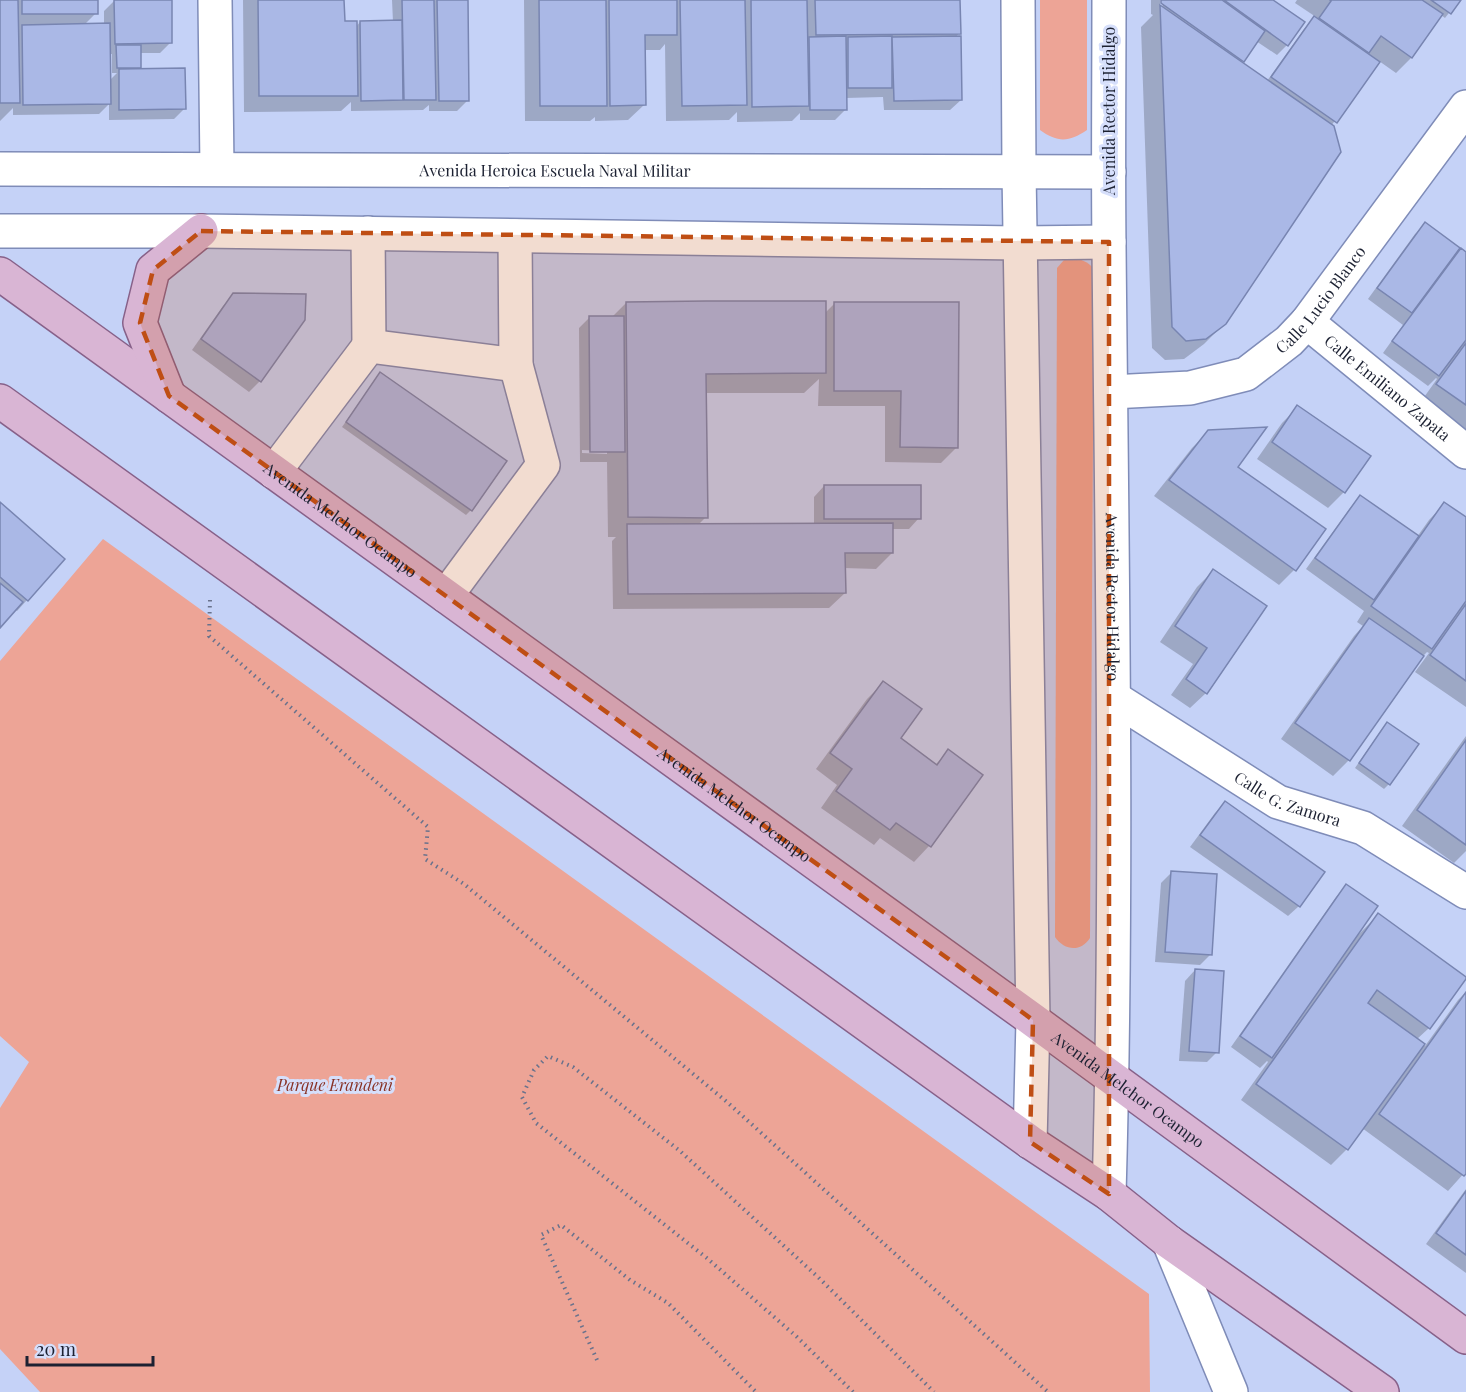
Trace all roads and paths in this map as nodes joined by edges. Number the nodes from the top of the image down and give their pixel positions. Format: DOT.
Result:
graph roads {
  1 [pos="214,0"];
  2 [pos="1018,0"];
  3 [pos="1109,0"];
  4 [pos="1466,106"];
  5 [pos="0,169"];
  6 [pos="217,169"];
  7 [pos="1019,172"];
  8 [pos="1109,172"];
  9 [pos="0,231"];
  10 [pos="201,231"];
  11 [pos="368,233"];
  12 [pos="515,236"];
  13 [pos="1109,242"];
  14 [pos="1020,243"];
  15 [pos="0,274"];
  16 [pos="1307,322"];
  17 [pos="369,346"];
  18 [pos="516,365"];
  19 [pos="1111,392"];
  20 [pos="169,396"];
  21 [pos="0,401"];
  22 [pos="1466,452"];
  23 [pos="274,472"];
  24 [pos="210,551"];
  25 [pos="446,596"];
  26 [pos="1114,698"];
  27 [pos="1466,892"];
  28 [pos="1033,1020"];
  29 [pos="1113,1079"];
  30 [pos="1030,1142"];
  31 [pos="1109,1194"];
  32 [pos="1169,1242"];
  33 [pos="1466,1337"];
  34 [pos="597,1360"];
  35 [pos="756,1392"];
  36 [pos="852,1392"];
  37 [pos="934,1392"];
  38 [pos="1048,1392"];
  39 [pos="1231,1392"];
  40 [pos="1382,1392"];
  1 -- 6 [label="street"];
  2 -- 7 [label="street"];
  3 -- 8 [label="street, Avenida Rector Hidalgo"];
  4 -- 16 [label="street, Calle Lucio Blanco"];
  5 -- 6 [label="street, Avenida Heroica Escuela Naval Militar"];
  6 -- 7 [label="street, Avenida Heroica Escuela Naval Militar"];
  7 -- 8 [label="street, Avenida Heroica Escuela Naval Militar"];
  7 -- 14 [label="street"];
  8 -- 13 [label="street, Avenida Rector Hidalgo"];
  9 -- 10 [label="street"];
  10 -- 11 [label="street"];
  10 -- 20 [label="main road"];
  11 -- 12 [label="street"];
  11 -- 17 [label="street"];
  12 -- 14 [label="street"];
  12 -- 18 [label="street"];
  13 -- 14 [label="street"];
  13 -- 19 [label="street, Avenida Rector Hidalgo"];
  14 -- 28 [label="street"];
  15 -- 20 [label="main road, Avenida Melchor Ocampo"];
  16 -- 19 [label="street, Calle Lucio Blanco"];
  16 -- 22 [label="street, Calle Emiliano Zapata"];
  17 -- 18 [label="street"];
  17 -- 23 [label="street"];
  18 -- 25 [label="street"];
  19 -- 26 [label="street, Avenida Rector Hidalgo"];
  20 -- 23 [label="main road, Avenida Melchor Ocampo"];
  21 -- 24 [label="main road"];
  23 -- 25 [label="main road, Avenida Melchor Ocampo"];
  24 -- 30 [label="main road"];
  24 -- 38 [label="path"];
  25 -- 28 [label="main road, Avenida Melchor Ocampo"];
  26 -- 27 [label="street, Calle G. Zamora"];
  26 -- 29 [label="street, Avenida Rector Hidalgo"];
  28 -- 29 [label="main road, Avenida Melchor Ocampo"];
  28 -- 30 [label="street"];
  29 -- 31 [label="street, Avenida Rector Hidalgo"];
  29 -- 33 [label="main road, Avenida Melchor Ocampo"];
  30 -- 31 [label="main road"];
  31 -- 32 [label="main road"];
  32 -- 39 [label="street"];
  32 -- 40 [label="main road"];
  34 -- 35 [label="path"];
  36 -- 37 [label="path"];
}
